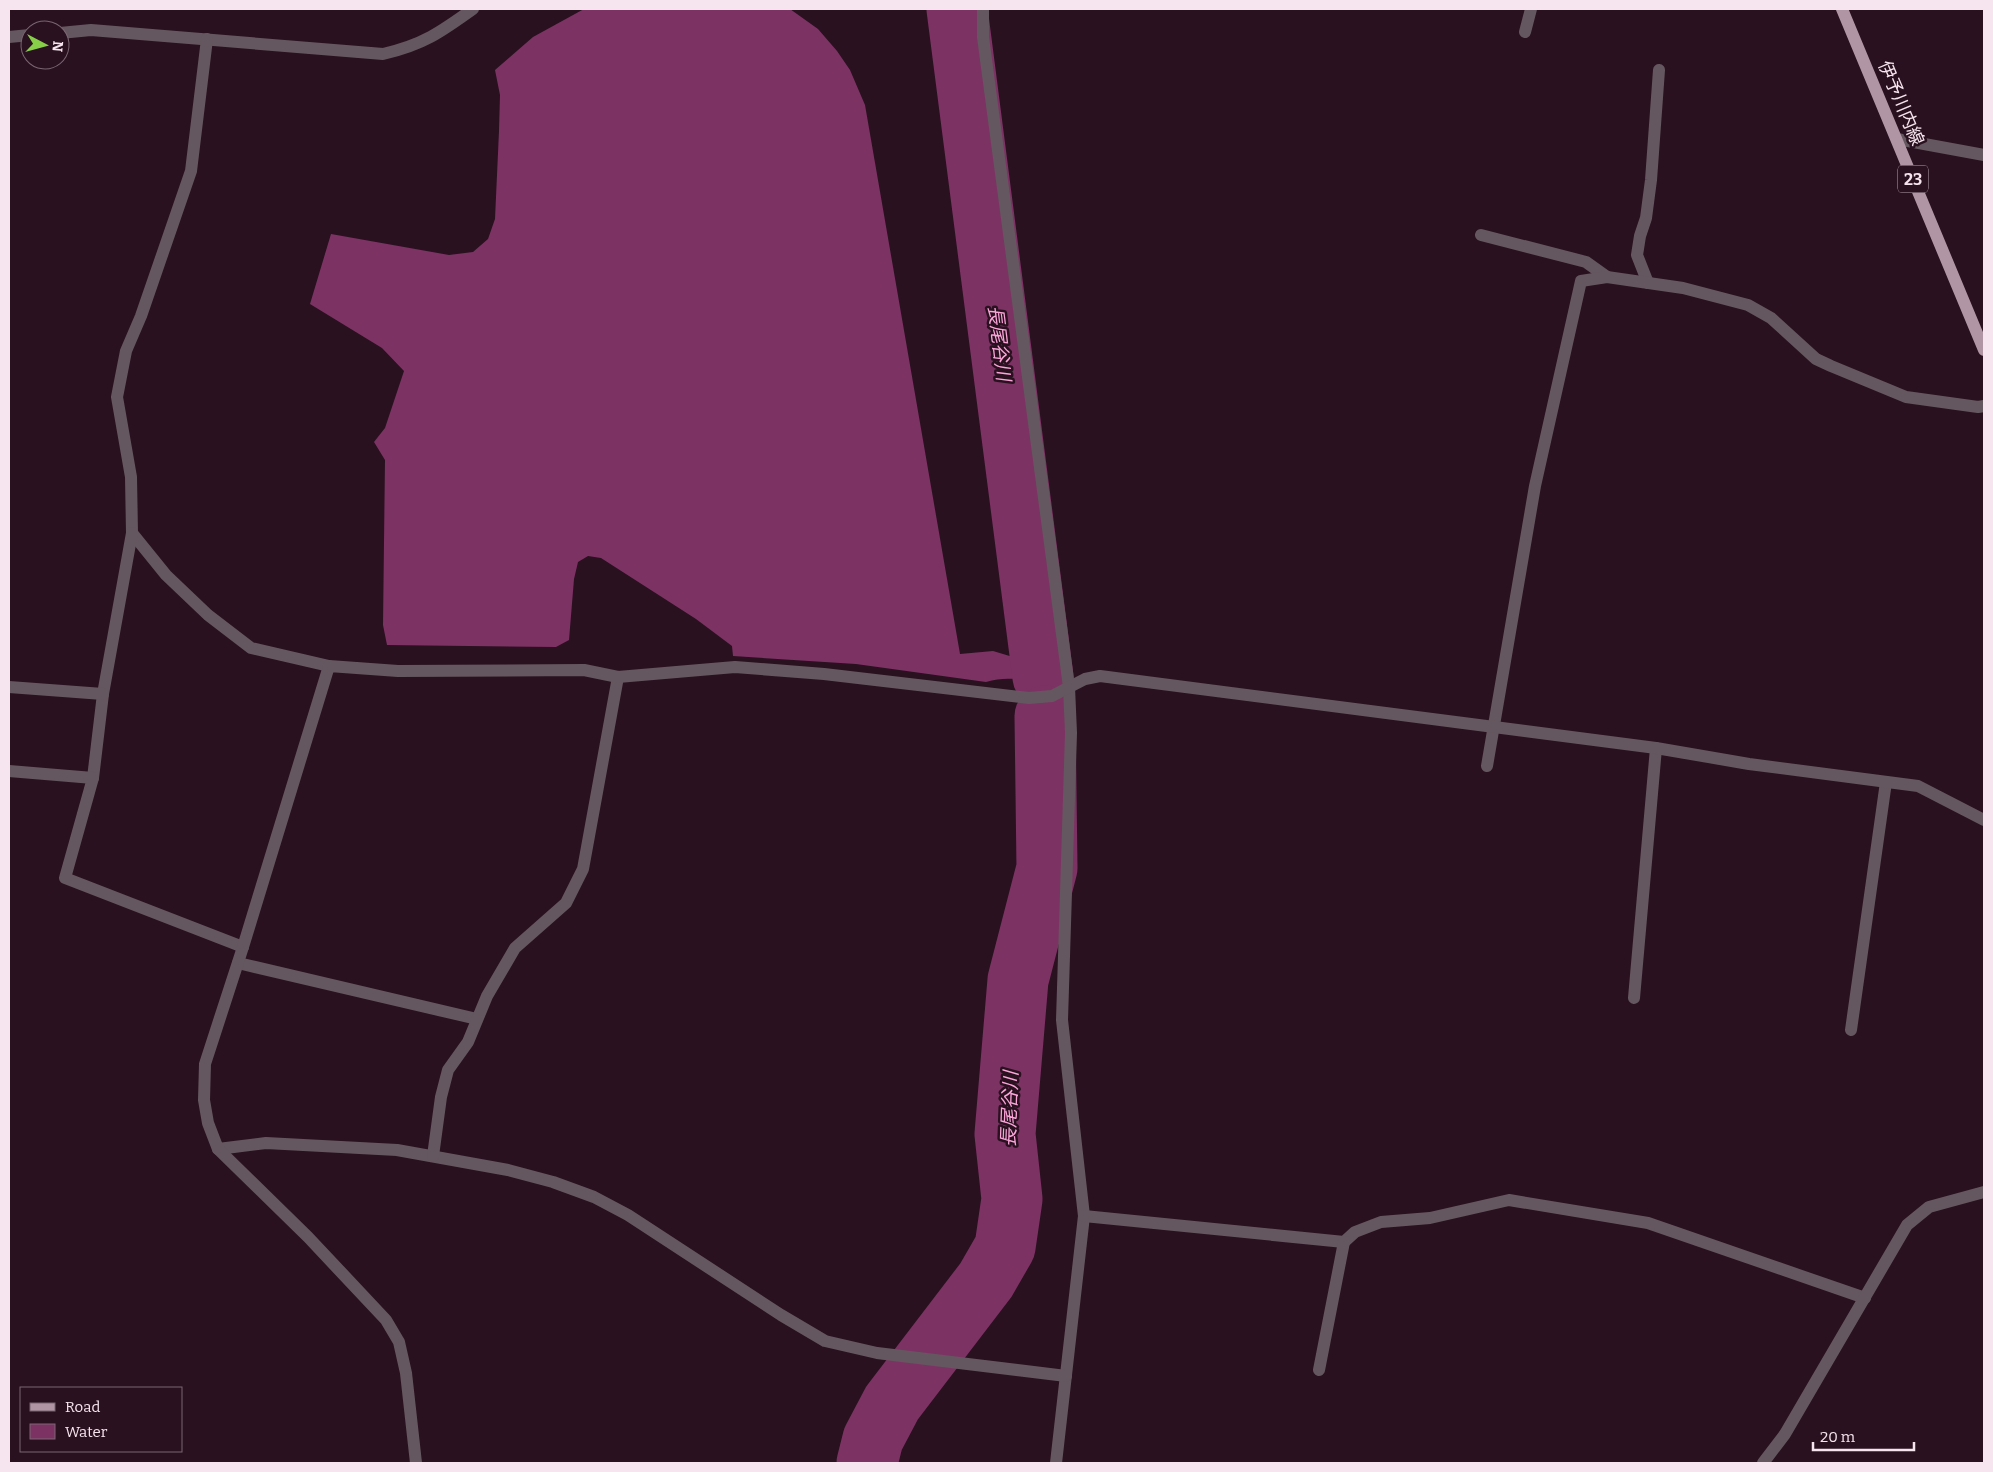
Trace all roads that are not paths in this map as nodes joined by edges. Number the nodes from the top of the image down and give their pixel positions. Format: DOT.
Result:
graph roads {
  1 [pos="473,9"];
  2 [pos="983,9"];
  3 [pos="1531,9"];
  4 [pos="1842,9"];
  5 [pos="70,32"];
  6 [pos="1525,32"];
  7 [pos="207,38"];
  8 [pos="1659,70"];
  9 [pos="1897,139"];
  10 [pos="1984,155"];
  11 [pos="1481,235"];
  12 [pos="1607,277"];
  13 [pos="1648,283"];
  14 [pos="1984,350"];
  15 [pos="1984,406"];
  16 [pos="132,532"];
  17 [pos="329,666"];
  18 [pos="618,677"];
  19 [pos="9,687"];
  20 [pos="1069,687"];
  21 [pos="103,694"];
  22 [pos="1494,728"];
  23 [pos="1656,748"];
  24 [pos="1487,766"];
  25 [pos="9,771"];
  26 [pos="93,778"];
  27 [pos="1886,782"];
  28 [pos="1984,820"];
  29 [pos="243,947"];
  30 [pos="238,963"];
  31 [pos="1634,998"];
  32 [pos="477,1019"];
  33 [pos="1851,1030"];
  34 [pos="218,1149"];
  35 [pos="433,1156"];
  36 [pos="1984,1192"];
  37 [pos="1084,1216"];
  38 [pos="1344,1242"];
  39 [pos="1864,1298"];
  40 [pos="1319,1370"];
  41 [pos="1066,1376"];
  42 [pos="416,1463"];
  43 [pos="1056,1463"];
  44 [pos="1764,1463"];
  1 -- 7 [label="street"];
  2 -- 20 [label="street"];
  3 -- 6 [label="street"];
  4 -- 9 [label="main road, 伊予川内線 / 23"];
  5 -- 7 [label="street"];
  7 -- 16 [label="street"];
  8 -- 13 [label="street"];
  9 -- 10 [label="street"];
  9 -- 14 [label="main road, 伊予川内線 / 23"];
  11 -- 12 [label="street"];
  12 -- 13 [label="street"];
  12 -- 22 [label="street"];
  13 -- 15 [label="street"];
  16 -- 17 [label="street"];
  16 -- 21 [label="street"];
  17 -- 18 [label="street"];
  17 -- 29 [label="street"];
  18 -- 20 [label="street"];
  18 -- 32 [label="street"];
  19 -- 21 [label="street"];
  20 -- 22 [label="street"];
  20 -- 37 [label="street"];
  21 -- 26 [label="street"];
  22 -- 23 [label="street"];
  22 -- 24 [label="street"];
  23 -- 27 [label="street"];
  23 -- 31 [label="street"];
  25 -- 26 [label="street"];
  26 -- 29 [label="street"];
  27 -- 28 [label="street"];
  27 -- 33 [label="street"];
  29 -- 30 [label="street"];
  30 -- 32 [label="street"];
  30 -- 34 [label="street"];
  32 -- 35 [label="street"];
  34 -- 35 [label="street"];
  34 -- 42 [label="street"];
  35 -- 41 [label="street"];
  36 -- 39 [label="street"];
  37 -- 38 [label="street"];
  37 -- 41 [label="street"];
  38 -- 39 [label="street"];
  38 -- 40 [label="street"];
  39 -- 44 [label="street"];
  41 -- 43 [label="street"];
}
